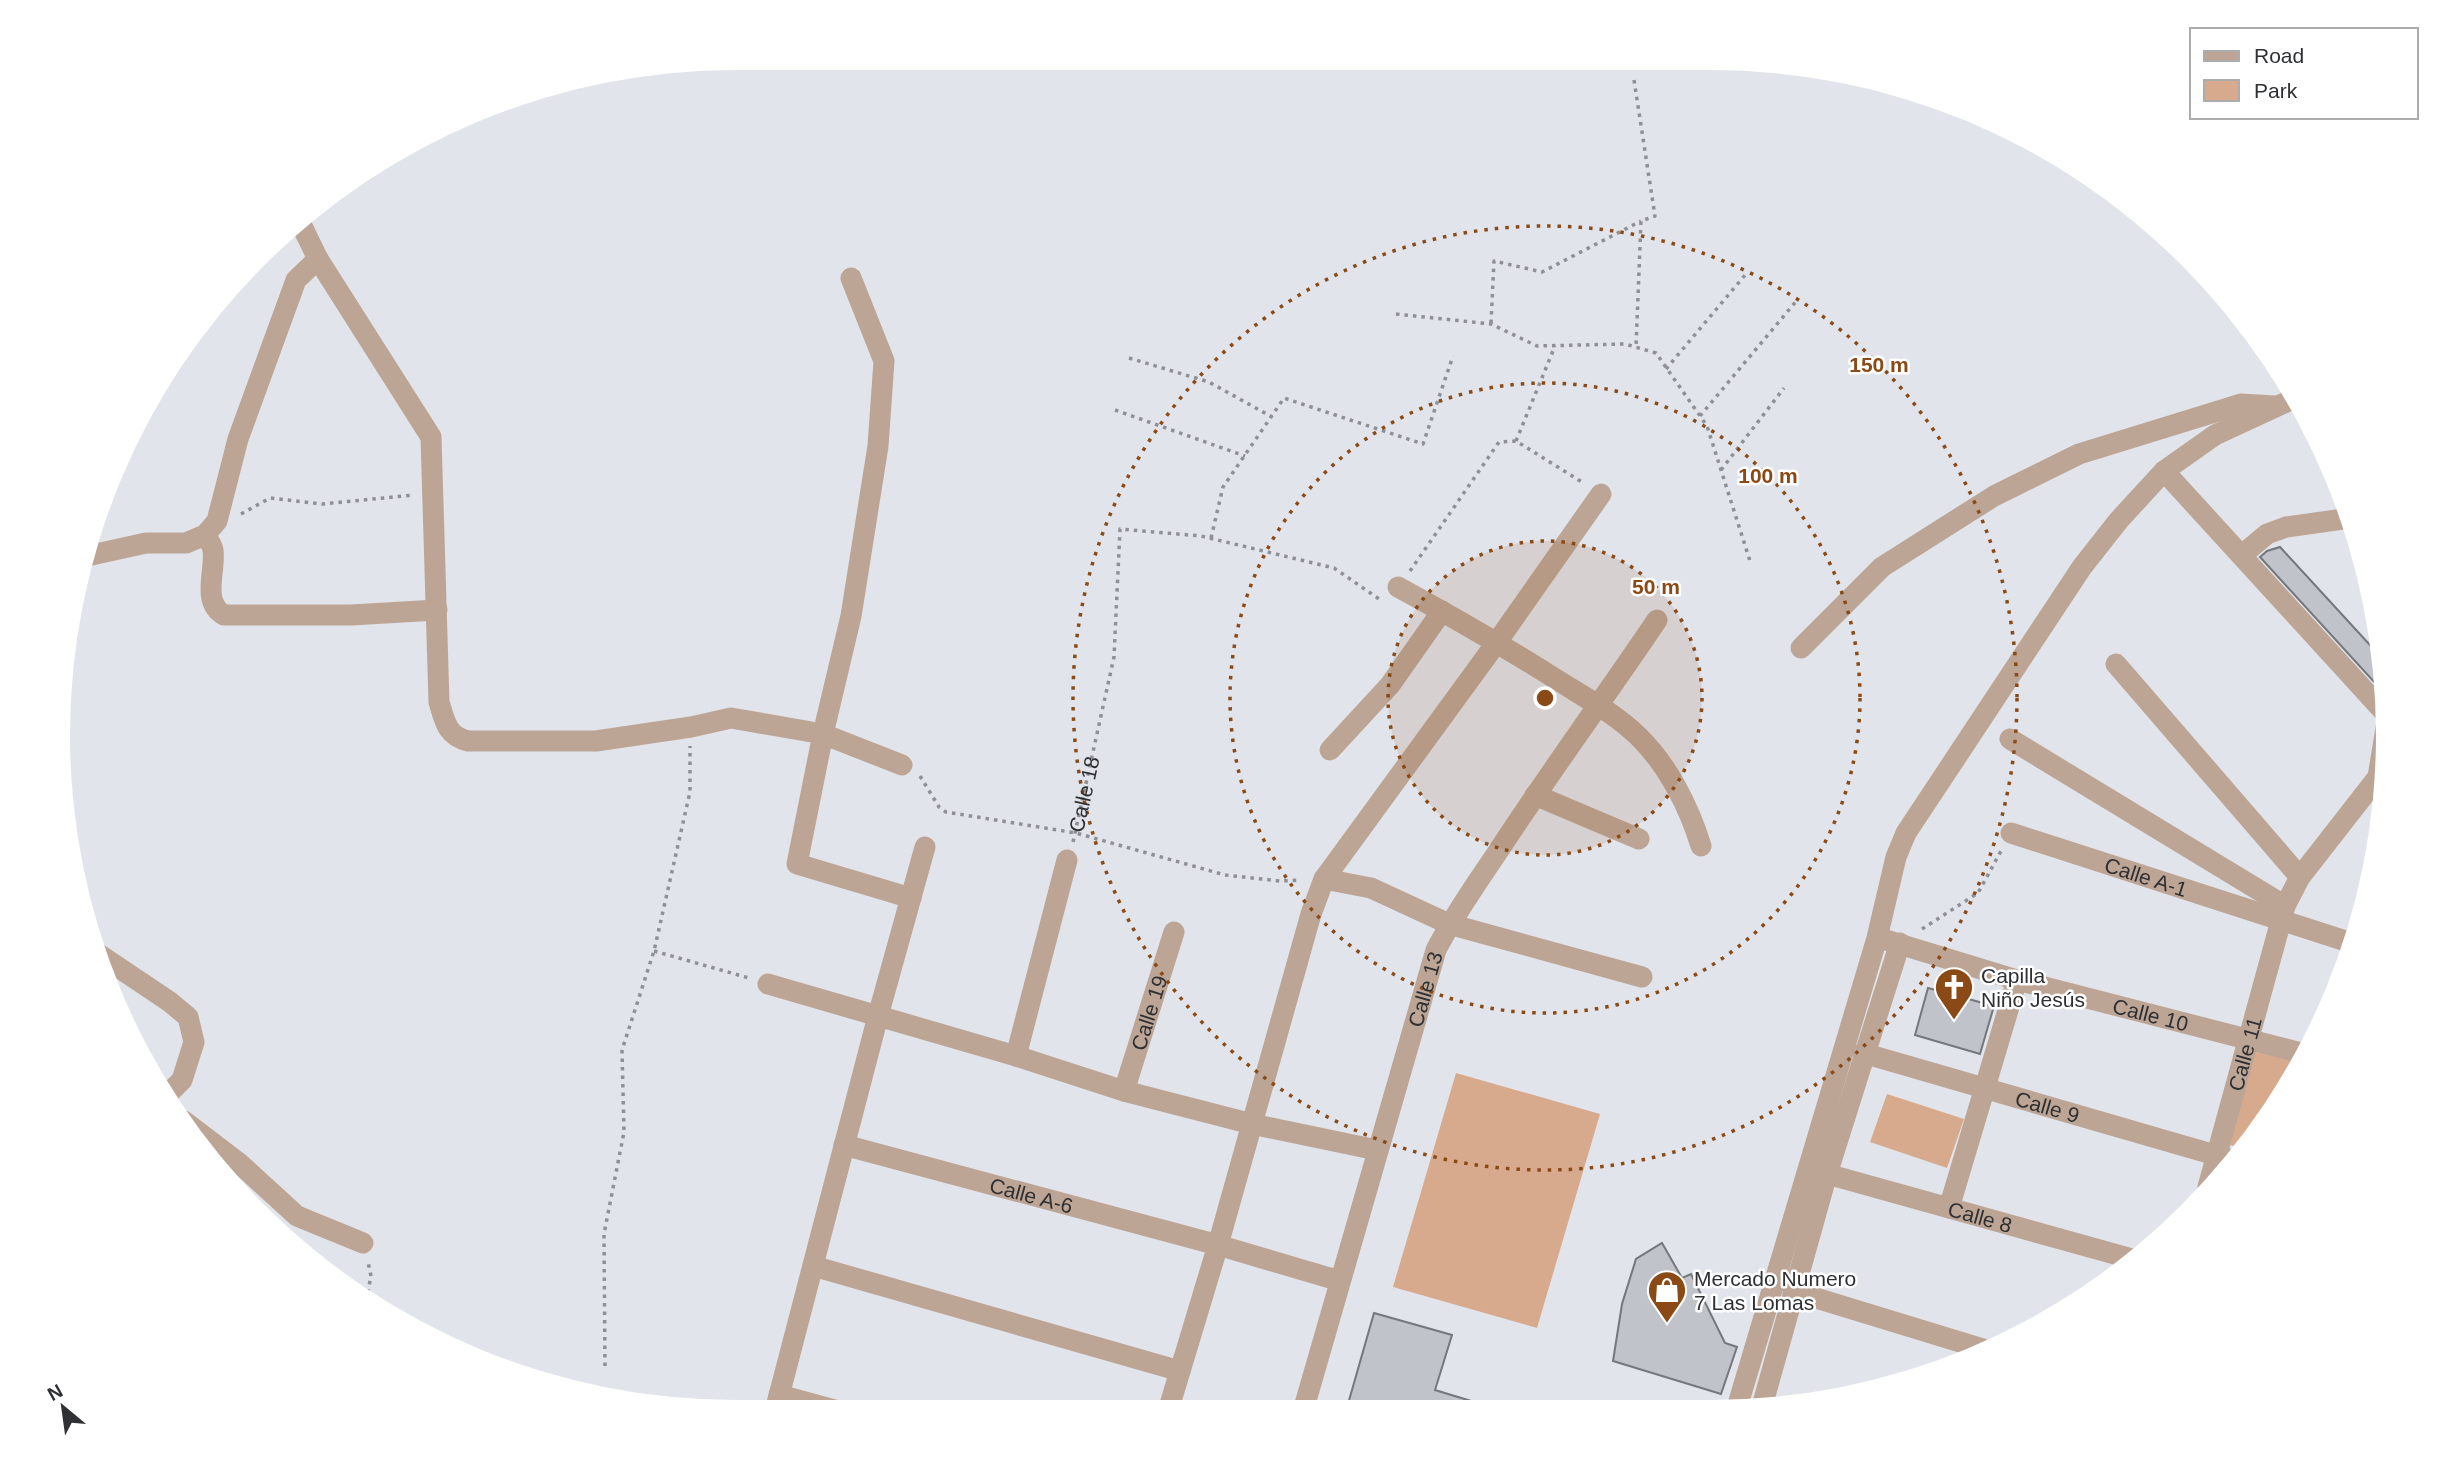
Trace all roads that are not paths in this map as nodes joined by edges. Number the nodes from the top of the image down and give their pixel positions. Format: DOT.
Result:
graph roads {
  1 [pos="303,230"];
  2 [pos="317,259"];
  3 [pos="851,278"];
  4 [pos="2286,402"];
  5 [pos="2164,471"];
  6 [pos="1601,494"];
  7 [pos="2340,519"];
  8 [pos="205,535"];
  9 [pos="96,554"];
  10 [pos="2242,555"];
  11 [pos="1398,587"];
  12 [pos="437,610"];
  13 [pos="1442,611"];
  14 [pos="1657,620"];
  15 [pos="1497,642"];
  16 [pos="1801,648"];
  17 [pos="2116,664"];
  18 [pos="2375,702"];
  19 [pos="1599,706"];
  20 [pos="823,734"];
  21 [pos="2010,739"];
  22 [pos="1330,750"];
  23 [pos="902,765"];
  24 [pos="2375,781"];
  25 [pos="1535,794"];
  26 [pos="2011,833"];
  27 [pos="1639,839"];
  28 [pos="1701,846"];
  29 [pos="925,847"];
  30 [pos="1067,860"];
  31 [pos="2301,877"];
  32 [pos="1324,879"];
  33 [pos="911,898"];
  34 [pos="2283,914"];
  35 [pos="1449,924"];
  36 [pos="1174,932"];
  37 [pos="1877,937"];
  38 [pos="2344,940"];
  39 [pos="1900,943"];
  40 [pos="110,962"];
  41 [pos="1642,977"];
  42 [pos="2017,979"];
  43 [pos="768,984"];
  44 [pos="878,1016"];
  45 [pos="2247,1039"];
  46 [pos="2295,1052"];
  47 [pos="1863,1053"];
  48 [pos="1016,1056"];
  49 [pos="173,1089"];
  50 [pos="1986,1089"];
  51 [pos="1124,1091"];
  52 [pos="1252,1124"];
  53 [pos="205,1137"];
  54 [pos="844,1145"];
  55 [pos="1377,1150"];
  56 [pos="2225,1156"];
  57 [pos="2224,1158"];
  58 [pos="1826,1174"];
  59 [pos="1949,1208"];
  60 [pos="363,1243"];
  61 [pos="1218,1245"];
  62 [pos="2124,1257"];
  63 [pos="813,1266"];
  64 [pos="1340,1281"];
  65 [pos="1793,1291"];
  66 [pos="1972,1346"];
  67 [pos="1180,1370"];
  68 [pos="1763,1398"];
  69 [pos="1739,1399"];
  70 [pos="778,1400"];
  71 [pos="1171,1400"];
  72 [pos="1306,1400"];
  1 -- 2 [label="street"];
  2 -- 8 [label="street"];
  2 -- 12 [label="street"];
  3 -- 20 [label="street"];
  4 -- 5 [label="street"];
  4 -- 16 [label="street"];
  5 -- 10 [label="street"];
  5 -- 37 [label="street"];
  6 -- 15 [label="street"];
  7 -- 10 [label="street"];
  8 -- 9 [label="street"];
  8 -- 12 [label="street"];
  10 -- 18 [label="street"];
  11 -- 13 [label="street"];
  12 -- 20 [label="street"];
  13 -- 15 [label="street"];
  13 -- 22 [label="street"];
  14 -- 19 [label="street, Calle 13"];
  15 -- 19 [label="street"];
  15 -- 32 [label="street"];
  17 -- 31 [label="street"];
  19 -- 25 [label="street, Calle 13"];
  19 -- 28 [label="street"];
  20 -- 23 [label="street"];
  20 -- 33 [label="street"];
  21 -- 34 [label="street"];
  24 -- 31 [label="street, Calle 11"];
  25 -- 27 [label="street"];
  25 -- 35 [label="street, Calle 13"];
  26 -- 34 [label="street, Calle A-1"];
  29 -- 33 [label="street"];
  30 -- 48 [label="street, Calle 18"];
  31 -- 34 [label="street, Calle 11"];
  32 -- 35 [label="street"];
  32 -- 52 [label="street"];
  33 -- 44 [label="street"];
  34 -- 38 [label="street"];
  34 -- 45 [label="street, Calle 11"];
  35 -- 41 [label="street"];
  35 -- 55 [label="street, Calle 13"];
  36 -- 51 [label="street, Calle 19"];
  37 -- 39 [label="street, Calle 10"];
  37 -- 69 [label="street"];
  39 -- 42 [label="street, Calle 10"];
  39 -- 47 [label="street"];
  40 -- 49 [label="street"];
  42 -- 45 [label="street, Calle 10"];
  42 -- 50 [label="street"];
  43 -- 44 [label="street"];
  44 -- 48 [label="street"];
  44 -- 54 [label="street"];
  45 -- 46 [label="street, Calle 10"];
  45 -- 56 [label="street, Calle 11"];
  47 -- 50 [label="street, Calle 9"];
  47 -- 58 [label="street"];
  48 -- 51 [label="street"];
  50 -- 57 [label="street, Calle 9"];
  50 -- 59 [label="street"];
  51 -- 52 [label="street"];
  52 -- 55 [label="street"];
  52 -- 61 [label="street"];
  53 -- 60 [label="street"];
  54 -- 61 [label="street, Calle A-6"];
  54 -- 63 [label="street"];
  55 -- 64 [label="street, Calle 13"];
  58 -- 59 [label="street, Calle 8"];
  58 -- 65 [label="street"];
  59 -- 62 [label="street, Calle 8"];
  61 -- 64 [label="street, Calle A-6"];
  61 -- 67 [label="street"];
  63 -- 67 [label="street"];
  63 -- 70 [label="street"];
  64 -- 72 [label="street, Calle 13"];
  65 -- 66 [label="street"];
  65 -- 68 [label="street"];
  67 -- 71 [label="street"];
}
